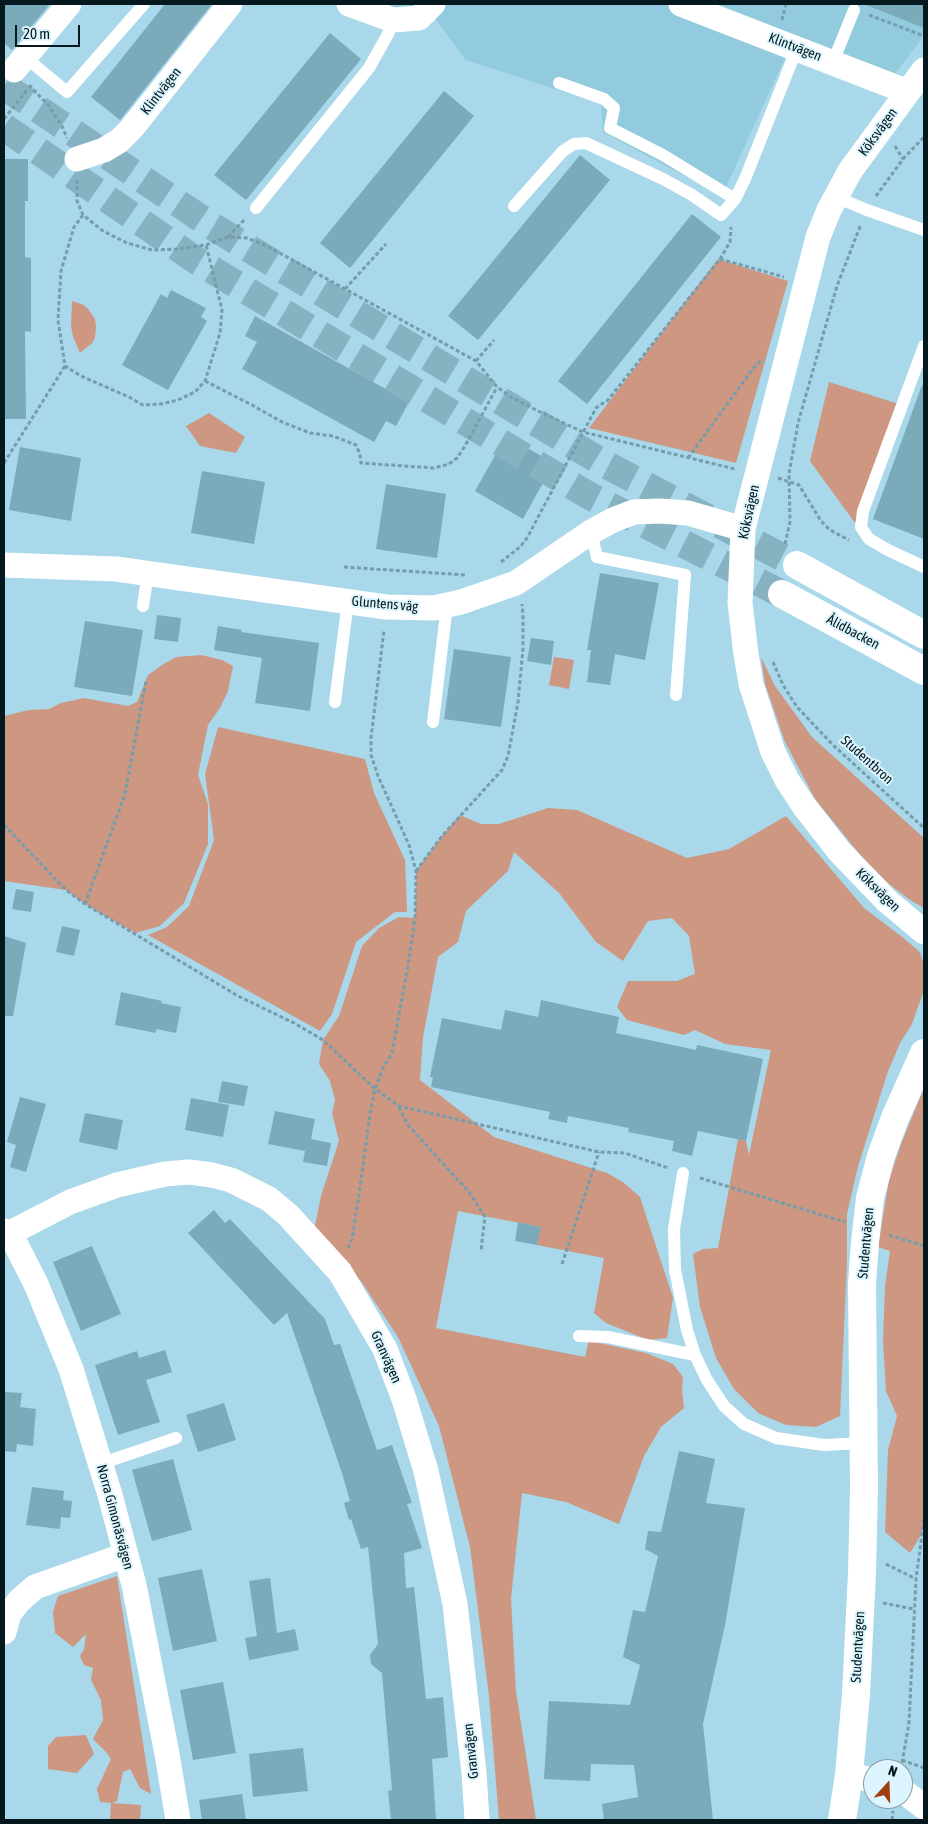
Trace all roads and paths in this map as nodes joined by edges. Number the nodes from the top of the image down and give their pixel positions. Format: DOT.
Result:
graph roads {
  1 [pos="69,4"];
  2 [pos="144,4"];
  3 [pos="230,4"];
  4 [pos="349,4"];
  5 [pos="433,4"];
  6 [pos="681,4"];
  7 [pos="854,10"];
  8 [pos="393,20"];
  9 [pos="924,36"];
  10 [pos="797,48"];
  11 [pos="833,62"];
  12 [pos="924,70"];
  13 [pos="23,71"];
  14 [pos="559,83"];
  15 [pos="908,92"];
  16 [pos="4,118"];
  17 [pos="924,137"];
  18 [pos="892,141"];
  19 [pos="903,159"];
  20 [pos="77,160"];
  21 [pos="836,197"];
  22 [pos="735,200"];
  23 [pos="514,206"];
  24 [pos="256,208"];
  25 [pos="867,210"];
  26 [pos="722,215"];
  27 [pos="83,216"];
  28 [pos="924,230"];
  29 [pos="228,237"];
  30 [pos="386,244"];
  31 [pos="206,245"];
  32 [pos="720,259"];
  33 [pos="806,282"];
  34 [pos="345,289"];
  35 [pos="494,340"];
  36 [pos="924,346"];
  37 [pos="768,354"];
  38 [pos="476,361"];
  39 [pos="66,366"];
  40 [pos="205,381"];
  41 [pos="497,387"];
  42 [pos="583,432"];
  43 [pos="688,458"];
  44 [pos="4,463"];
  45 [pos="738,469"];
  46 [pos="742,529"];
  47 [pos="591,532"];
  48 [pos="869,539"];
  49 [pos="498,564"];
  50 [pos="4,565"];
  51 [pos="798,565"];
  52 [pos="344,567"];
  53 [pos="924,567"];
  54 [pos="148,573"];
  55 [pos="473,574"];
  56 [pos="516,583"];
  57 [pos="782,594"];
  58 [pos="348,601"];
  59 [pos="447,605"];
  60 [pos="143,606"];
  61 [pos="386,607"];
  62 [pos="924,635"];
  63 [pos="924,670"];
  64 [pos="146,681"];
  65 [pos="676,695"];
  66 [pos="335,702"];
  67 [pos="797,706"];
  68 [pos="433,722"];
  69 [pos="4,825"];
  70 [pos="924,828"];
  71 [pos="416,871"];
  72 [pos="85,904"];
  73 [pos="924,932"];
  74 [pos="924,1053"];
  75 [pos="375,1089"];
  76 [pos="398,1106"];
  77 [pos="599,1152"];
  78 [pos="683,1173"];
  79 [pos="848,1223"];
  80 [pos="7,1232"];
  81 [pos="886,1234"];
  82 [pos="924,1246"];
  83 [pos="481,1250"];
  84 [pos="562,1264"];
  85 [pos="340,1272"];
  86 [pos="579,1336"];
  87 [pos="695,1355"];
  88 [pos="176,1438"];
  89 [pos="863,1443"];
  90 [pos="100,1464"];
  91 [pos="924,1519"];
  92 [pos="125,1555"];
  93 [pos="883,1562"];
  94 [pos="916,1579"];
  95 [pos="881,1602"];
  96 [pos="914,1609"];
  97 [pos="4,1632"];
  98 [pos="902,1759"];
  99 [pos="861,1777"];
  100 [pos="913,1799"];
  101 [pos="924,1807"];
  102 [pos="178,1820"];
  103 [pos="477,1820"];
  104 [pos="842,1820"];
  1 -- 13 [label="street"];
  2 -- 13 [label="lane"];
  3 -- 20 [label="street, Klintvägen"];
  4 -- 8 [label="street"];
  5 -- 8 [label="street"];
  6 -- 10 [label="street, Klintvägen"];
  7 -- 9 [label="path"];
  7 -- 11 [label="lane"];
  8 -- 24 [label="lane"];
  10 -- 11 [label="street, Klintvägen"];
  10 -- 22 [label="lane"];
  11 -- 15 [label="street, Klintvägen"];
  12 -- 15 [label="street, Köksvägen"];
  13 -- 16 [label="path"];
  13 -- 20 [label="path"];
  14 -- 22 [label="lane"];
  15 -- 21 [label="street, Köksvägen"];
  17 -- 19 [label="path"];
  18 -- 19 [label="path"];
  19 -- 25 [label="path"];
  20 -- 27 [label="path"];
  21 -- 25 [label="lane"];
  21 -- 33 [label="street, Köksvägen"];
  22 -- 26 [label="lane"];
  23 -- 26 [label="lane"];
  24 -- 29 [label="path"];
  25 -- 28 [label="lane"];
  25 -- 48 [label="path"];
  26 -- 32 [label="path"];
  27 -- 31 [label="path"];
  27 -- 39 [label="path"];
  29 -- 31 [label="path"];
  29 -- 34 [label="path"];
  30 -- 34 [label="path"];
  31 -- 40 [label="path"];
  32 -- 33 [label="path"];
  32 -- 42 [label="path"];
  33 -- 46 [label="street, Köksvägen"];
  34 -- 38 [label="path"];
  35 -- 38 [label="path"];
  36 -- 48 [label="lane"];
  37 -- 43 [label="path"];
  38 -- 41 [label="path"];
  39 -- 40 [label="path"];
  39 -- 44 [label="path"];
  40 -- 41 [label="path"];
  41 -- 42 [label="path"];
  42 -- 43 [label="path"];
  42 -- 49 [label="path"];
  43 -- 45 [label="path"];
  46 -- 47 [label="street, Gluntens väg"];
  46 -- 73 [label="street, Köksvägen"];
  47 -- 56 [label="street, Gluntens väg"];
  47 -- 65 [label="lane"];
  48 -- 53 [label="lane"];
  50 -- 54 [label="street, Gluntens väg"];
  51 -- 62 [label="street"];
  52 -- 55 [label="path"];
  54 -- 58 [label="street, Gluntens väg"];
  54 -- 60 [label="lane"];
  56 -- 59 [label="street, Gluntens väg"];
  56 -- 71 [label="path"];
  57 -- 63 [label="street, Ålidbacken"];
  58 -- 61 [label="street, Gluntens väg"];
  58 -- 66 [label="lane"];
  59 -- 61 [label="street, Gluntens väg"];
  59 -- 68 [label="lane"];
  61 -- 71 [label="path"];
  64 -- 72 [label="path"];
  67 -- 70 [label="path, Studentbron"];
  69 -- 72 [label="path"];
  71 -- 75 [label="path"];
  72 -- 75 [label="path"];
  74 -- 89 [label="street, Studentvägen"];
  75 -- 76 [label="path"];
  75 -- 85 [label="path"];
  76 -- 77 [label="path"];
  76 -- 83 [label="path"];
  77 -- 78 [label="path"];
  77 -- 84 [label="path"];
  78 -- 79 [label="path"];
  78 -- 87 [label="lane"];
  80 -- 85 [label="street, Granvägen"];
  80 -- 90 [label="street, Norra Gimonäsvägen"];
  81 -- 82 [label="path"];
  85 -- 103 [label="street, Granvägen"];
  86 -- 87 [label="lane"];
  87 -- 89 [label="lane"];
  88 -- 90 [label="lane"];
  89 -- 99 [label="street, Studentvägen"];
  90 -- 92 [label="street, Norra Gimonäsvägen"];
  91 -- 94 [label="path"];
  92 -- 97 [label="street"];
  92 -- 102 [label="street, Norra Gimonäsvägen"];
  93 -- 94 [label="path"];
  94 -- 96 [label="path"];
  95 -- 96 [label="path"];
  96 -- 98 [label="path"];
  99 -- 104 [label="street, Studentvägen"];
  100 -- 101 [label="street"];
}
